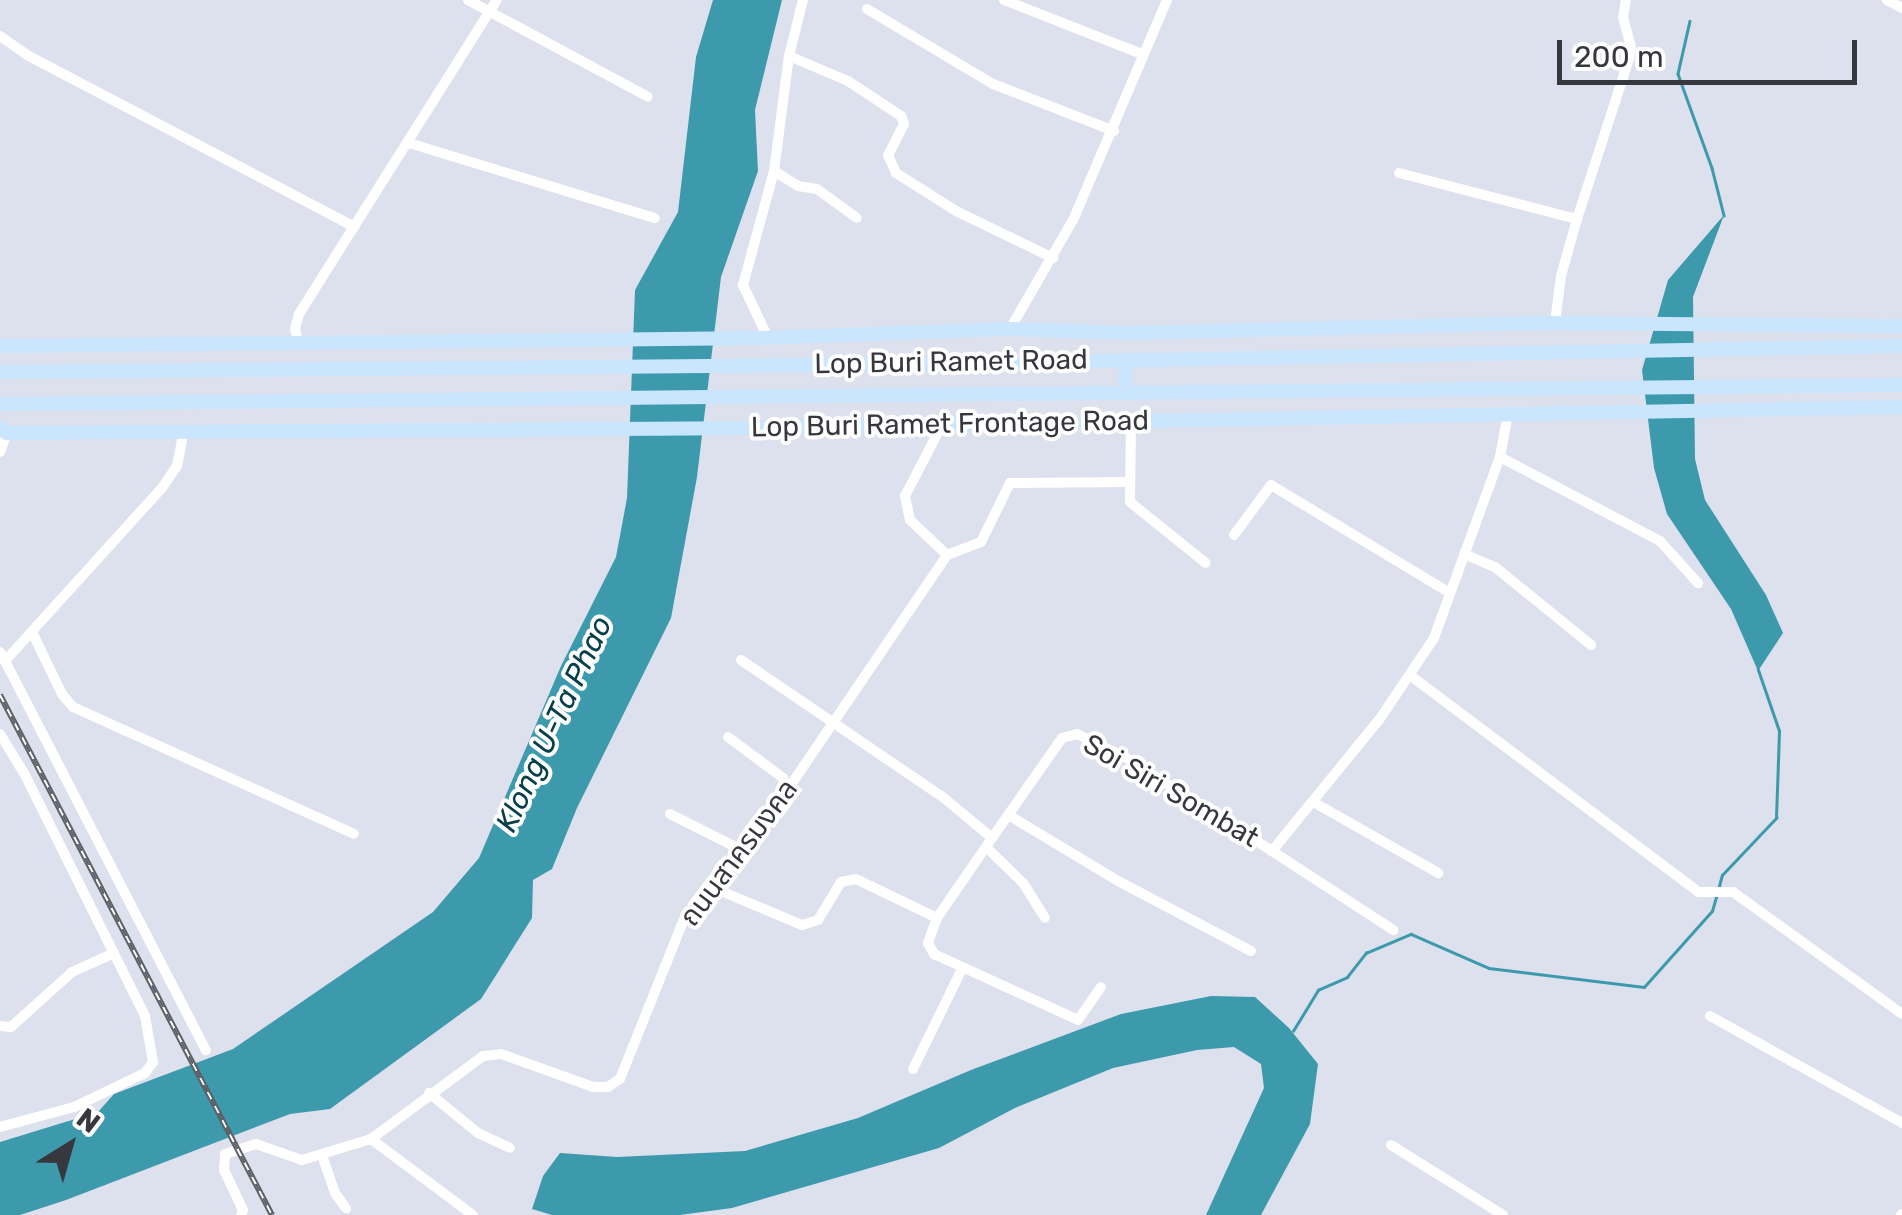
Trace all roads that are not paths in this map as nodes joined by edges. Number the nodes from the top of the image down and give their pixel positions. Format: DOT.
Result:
graph roads {
  1 [pos="468,0"];
  2 [pos="803,0"];
  3 [pos="1004,0"];
  4 [pos="1166,0"];
  5 [pos="1626,0"];
  6 [pos="1887,0"];
  7 [pos="494,5"];
  8 [pos="1902,8"];
  9 [pos="867,9"];
  10 [pos="0,36"];
  11 [pos="1142,54"];
  12 [pos="789,56"];
  13 [pos="648,96"];
  14 [pos="1114,131"];
  15 [pos="410,142"];
  16 [pos="774,171"];
  17 [pos="1399,173"];
  18 [pos="656,218"];
  19 [pos="856,218"];
  20 [pos="1577,219"];
  21 [pos="355,227"];
  22 [pos="1053,258"];
  23 [pos="1555,323"];
  24 [pos="1901,326"];
  25 [pos="1010,330"];
  26 [pos="764,338"];
  27 [pos="298,344"];
  28 [pos="0,346"];
  29 [pos="1902,346"];
  30 [pos="1126,359"];
  31 [pos="302,369"];
  32 [pos="0,372"];
  33 [pos="1902,385"];
  34 [pos="1125,393"];
  35 [pos="0,404"];
  36 [pos="1902,407"];
  37 [pos="1508,414"];
  38 [pos="1132,421"];
  39 [pos="944,422"];
  40 [pos="4,430"];
  41 [pos="184,431"];
  42 [pos="0,452"];
  43 [pos="1500,457"];
  44 [pos="1130,482"];
  45 [pos="1234,535"];
  46 [pos="1464,554"];
  47 [pos="947,555"];
  48 [pos="1206,564"];
  49 [pos="1698,583"];
  50 [pos="1450,593"];
  51 [pos="32,632"];
  52 [pos="1591,645"];
  53 [pos="2,657"];
  54 [pos="741,660"];
  55 [pos="1411,676"];
  56 [pos="833,725"];
  57 [pos="0,734"];
  58 [pos="728,737"];
  59 [pos="786,792"];
  60 [pos="1315,802"];
  61 [pos="670,814"];
  62 [pos="1010,816"];
  63 [pos="354,834"];
  64 [pos="989,843"];
  65 [pos="744,851"];
  66 [pos="1272,851"];
  67 [pos="1438,873"];
  68 [pos="708,886"];
  69 [pos="937,918"];
  70 [pos="1045,918"];
  71 [pos="1393,930"];
  72 [pos="1251,952"];
  73 [pos="114,953"];
  74 [pos="962,968"];
  75 [pos="996,984"];
  76 [pos="1100,987"];
  77 [pos="990,996"];
  78 [pos="1902,1014"];
  79 [pos="1710,1016"];
  80 [pos="0,1026"];
  81 [pos="206,1050"];
  82 [pos="914,1069"];
  83 [pos="429,1093"];
  84 [pos="1902,1123"];
  85 [pos="0,1127"];
  86 [pos="371,1139"];
  87 [pos="1391,1145"];
  88 [pos="510,1148"];
  89 [pos="322,1155"];
  90 [pos="346,1208"];
  91 [pos="241,1215"];
  92 [pos="473,1215"];
  93 [pos="1502,1215"];
  1 -- 7 [label="street"];
  2 -- 12 [label="street"];
  3 -- 11 [label="street"];
  4 -- 11 [label="street"];
  5 -- 20 [label="street"];
  6 -- 8 [label="street"];
  7 -- 13 [label="street"];
  7 -- 15 [label="street"];
  9 -- 14 [label="street"];
  10 -- 21 [label="street"];
  11 -- 14 [label="street"];
  12 -- 16 [label="street"];
  12 -- 22 [label="street"];
  14 -- 22 [label="street"];
  15 -- 18 [label="street"];
  15 -- 21 [label="street"];
  16 -- 19 [label="street"];
  16 -- 26 [label="street"];
  17 -- 20 [label="street"];
  20 -- 23 [label="street"];
  21 -- 27 [label="street"];
  22 -- 25 [label="street"];
  23 -- 24 [label="main road"];
  23 -- 25 [label="main road"];
  25 -- 26 [label="main road"];
  26 -- 27 [label="main road"];
  27 -- 28 [label="main road"];
  27 -- 31 [label="main road"];
  29 -- 30 [label="main road, Lop Buri Ramet Road"];
  30 -- 31 [label="main road, Lop Buri Ramet Road"];
  30 -- 34 [label="main road"];
  31 -- 32 [label="main road, Lop Buri Ramet Road"];
  33 -- 34 [label="main road, Lop Buri Ramet Road"];
  34 -- 35 [label="main road, Lop Buri Ramet Road"];
  36 -- 37 [label="main road, Lop Buri Ramet Frontage Road"];
  37 -- 38 [label="main road, Lop Buri Ramet Frontage Road"];
  37 -- 43 [label="street, Soi Siri Sombat"];
  38 -- 39 [label="main road, Lop Buri Ramet Frontage Road"];
  38 -- 44 [label="street"];
  39 -- 41 [label="main road, Lop Buri Ramet Frontage Road"];
  39 -- 47 [label="street"];
  40 -- 41 [label="main road, Lop Buri Ramet Frontage Road"];
  40 -- 42 [label="street"];
  41 -- 51 [label="street"];
  43 -- 46 [label="street, Soi Siri Sombat"];
  43 -- 49 [label="street"];
  44 -- 47 [label="street"];
  44 -- 48 [label="street"];
  45 -- 50 [label="street"];
  46 -- 50 [label="street, Soi Siri Sombat"];
  46 -- 52 [label="street"];
  47 -- 56 [label="street, ถนนสาครมงคล"];
  50 -- 55 [label="street, Soi Siri Sombat"];
  51 -- 53 [label="street"];
  51 -- 63 [label="street"];
  53 -- 81 [label="street"];
  54 -- 56 [label="street"];
  55 -- 60 [label="street, Soi Siri Sombat"];
  55 -- 78 [label="street"];
  56 -- 59 [label="street, ถนนสาครมงคล"];
  56 -- 64 [label="street"];
  57 -- 73 [label="street"];
  58 -- 59 [label="street"];
  59 -- 65 [label="street, ถนนสาครมงคล"];
  60 -- 66 [label="street, Soi Siri Sombat"];
  60 -- 67 [label="street"];
  61 -- 65 [label="street"];
  62 -- 64 [label="street, Soi Siri Sombat"];
  62 -- 66 [label="street, Soi Siri Sombat"];
  62 -- 72 [label="street"];
  64 -- 69 [label="street, Soi Siri Sombat"];
  64 -- 70 [label="street"];
  65 -- 68 [label="street, ถนนสาครมงคล"];
  66 -- 71 [label="street"];
  68 -- 69 [label="street"];
  68 -- 83 [label="street, ถนนสาครมงคล"];
  69 -- 74 [label="street"];
  73 -- 80 [label="street"];
  73 -- 85 [label="street"];
  74 -- 75 [label="street"];
  74 -- 82 [label="street"];
  75 -- 76 [label="street"];
  75 -- 77 [label="street"];
  79 -- 84 [label="street"];
  83 -- 86 [label="street, ถนนสาครมงคล"];
  83 -- 88 [label="street"];
  86 -- 89 [label="street, ถนนสาครมงคล"];
  86 -- 92 [label="street"];
  87 -- 93 [label="street"];
  89 -- 90 [label="street"];
  89 -- 91 [label="street, ถนนสาครมงคล"];
}
